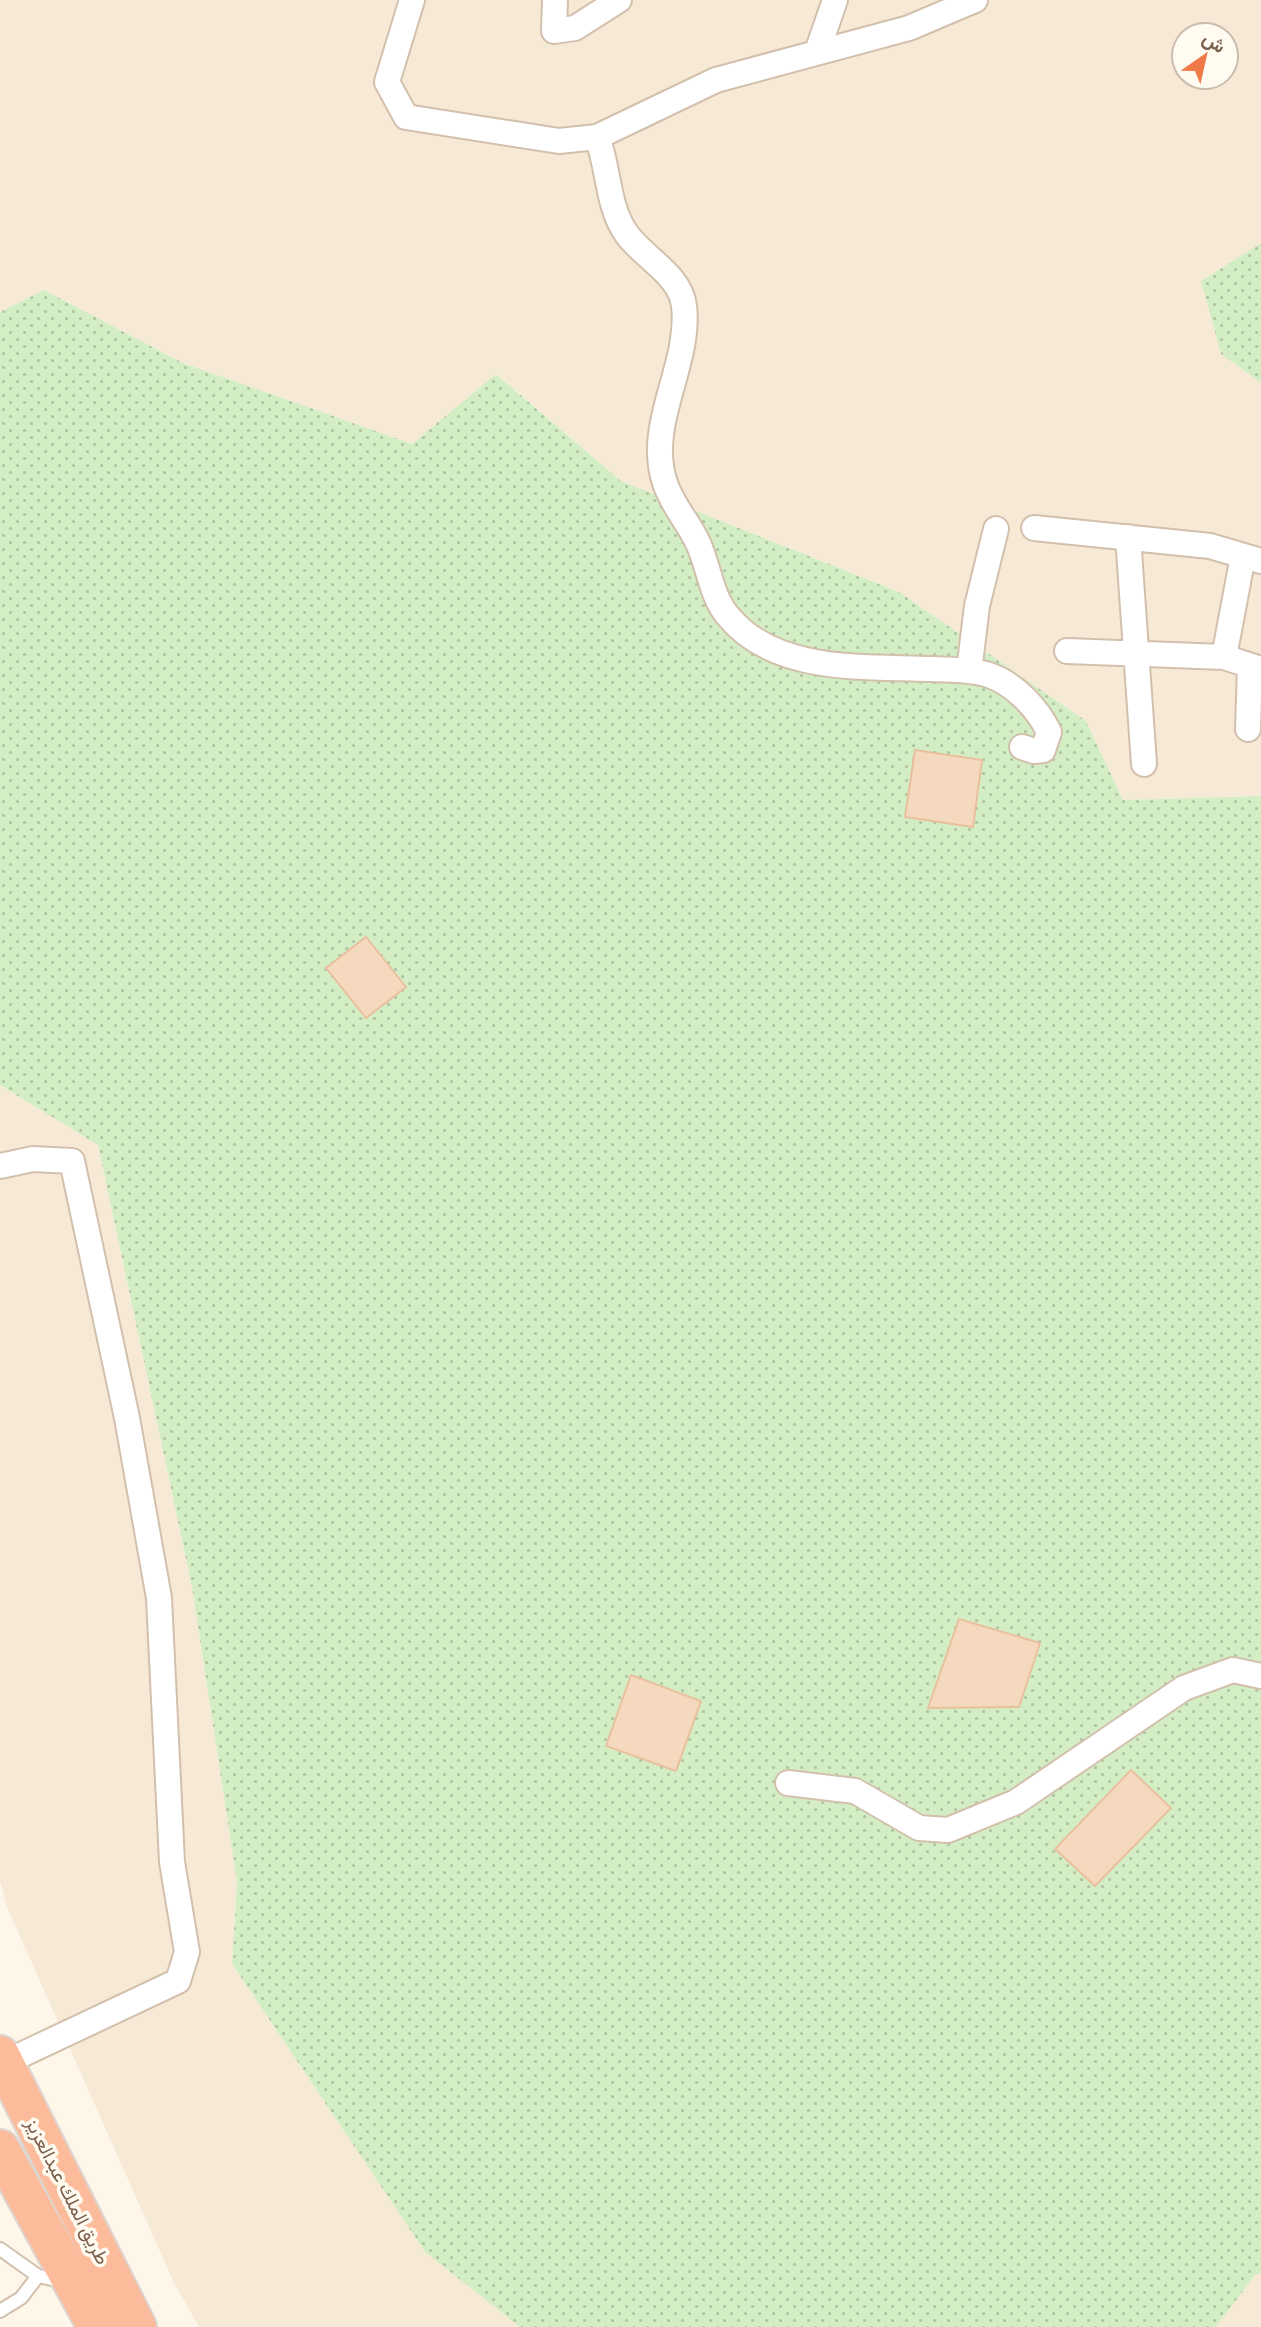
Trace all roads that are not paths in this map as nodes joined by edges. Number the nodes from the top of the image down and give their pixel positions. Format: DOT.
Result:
graph roads {
  1 [pos="412,0"];
  2 [pos="555,0"];
  3 [pos="619,0"];
  4 [pos="835,0"];
  5 [pos="975,0"];
  6 [pos="817,52"];
  7 [pos="597,137"];
  8 [pos="1034,528"];
  9 [pos="996,529"];
  10 [pos="1128,537"];
  11 [pos="1252,559"];
  12 [pos="1067,651"];
  13 [pos="1136,652"];
  14 [pos="1224,657"];
  15 [pos="1256,667"];
  16 [pos="969,671"];
  17 [pos="1248,729"];
  18 [pos="1022,747"];
  19 [pos="1144,764"];
  20 [pos="0,1166"];
  21 [pos="1261,1676"];
  22 [pos="788,1783"];
  23 [pos="2,2059"];
  24 [pos="0,2149"];
  25 [pos="0,2249"];
  26 [pos="38,2276"];
  27 [pos="76,2284"];
  28 [pos="0,2311"];
  29 [pos="97,2327"];
  30 [pos="137,2327"];
  1 -- 7 [label="street"];
  2 -- 3 [label="street"];
  4 -- 6 [label="street"];
  5 -- 6 [label="street"];
  6 -- 7 [label="street"];
  7 -- 16 [label="street"];
  8 -- 10 [label="street"];
  9 -- 16 [label="street"];
  10 -- 11 [label="street"];
  10 -- 13 [label="street"];
  11 -- 14 [label="street"];
  12 -- 13 [label="street"];
  13 -- 14 [label="street"];
  13 -- 19 [label="street"];
  14 -- 15 [label="street"];
  15 -- 17 [label="street"];
  16 -- 18 [label="street"];
  20 -- 23 [label="street"];
  21 -- 22 [label="street"];
  23 -- 30 [label="highway, طريق الملك عبدالعزيز"];
  24 -- 27 [label="highway, طريق الملك عبدالعزيز"];
  25 -- 26 [label="lane"];
  26 -- 27 [label="lane"];
  26 -- 28 [label="lane"];
  27 -- 29 [label="highway, طريق الملك عبدالعزيز"];
}
